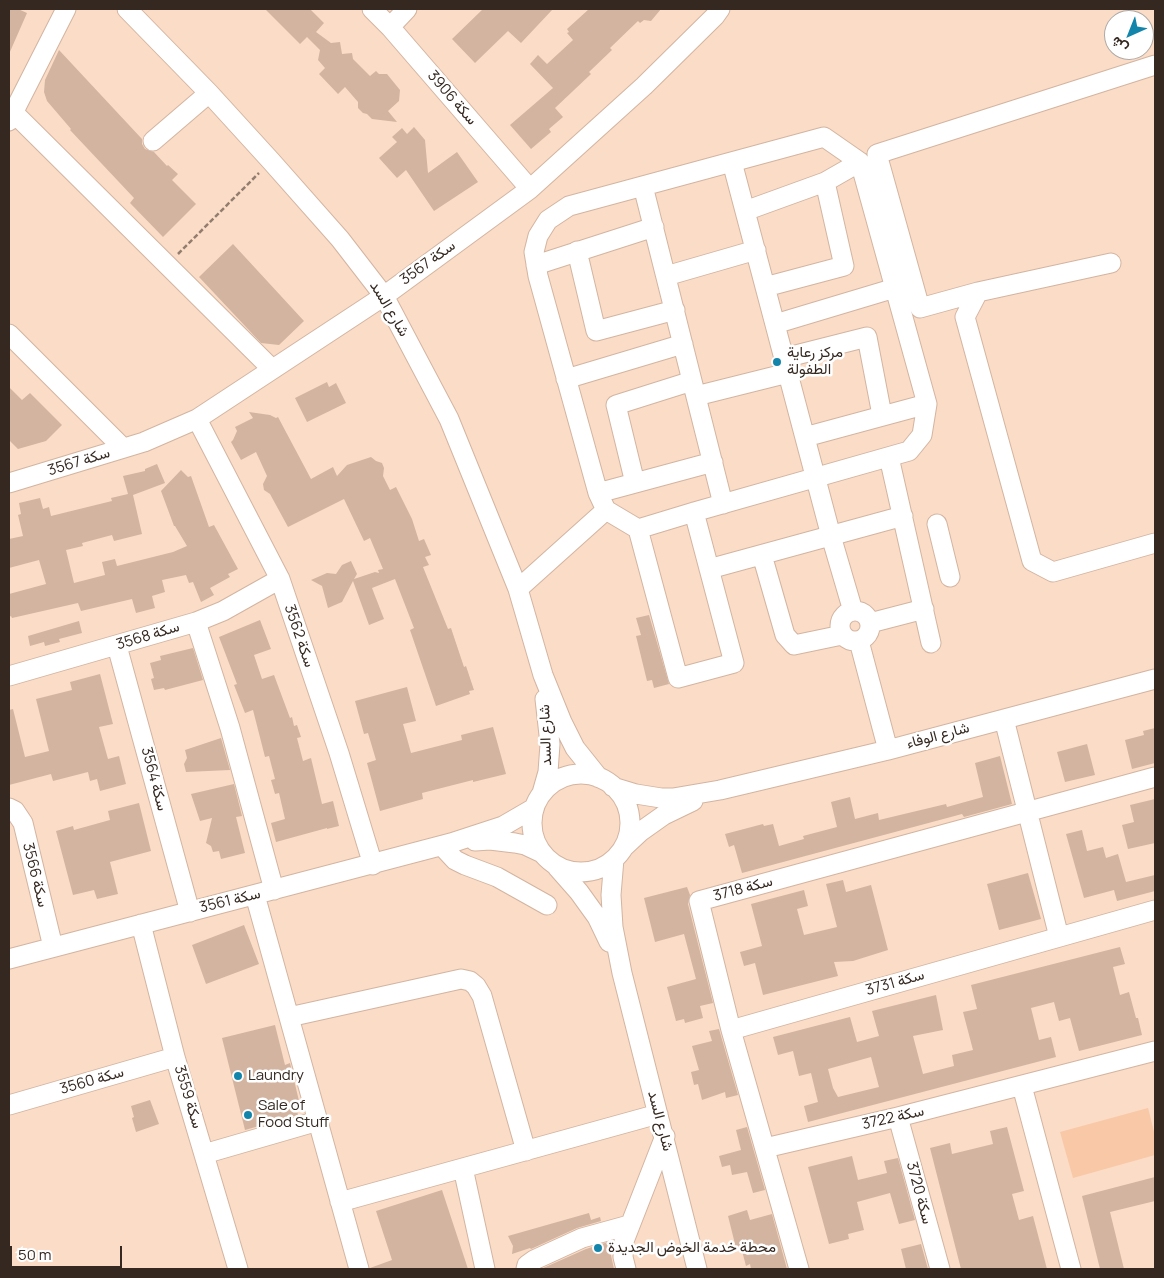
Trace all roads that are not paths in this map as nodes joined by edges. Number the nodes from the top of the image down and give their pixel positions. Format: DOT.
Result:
graph roads {
  1 [pos="66,9"];
  2 [pos="372,9"];
  3 [pos="407,9"];
  4 [pos="720,9"];
  5 [pos="131,10"];
  6 [pos="390,27"];
  7 [pos="1155,65"];
  8 [pos="209,93"];
  9 [pos="13,107"];
  10 [pos="153,141"];
  11 [pos="732,162"];
  12 [pos="860,162"];
  13 [pos="825,182"];
  14 [pos="643,186"];
  15 [pos="530,189"];
  16 [pos="745,211"];
  17 [pos="654,227"];
  18 [pos="756,250"];
  19 [pos="577,251"];
  20 [pos="1112,263"];
  21 [pos="536,265"];
  22 [pos="666,276"];
  23 [pos="765,287"];
  24 [pos="895,288"];
  25 [pos="978,292"];
  26 [pos="384,296"];
  27 [pos="674,310"];
  28 [pos="775,324"];
  29 [pos="9,334"];
  30 [pos="683,344"];
  31 [pos="786,365"];
  32 [pos="272,369"];
  33 [pos="566,379"];
  34 [pos="694,388"];
  35 [pos="927,404"];
  36 [pos="882,416"];
  37 [pos="197,420"];
  38 [pos="805,437"];
  39 [pos="123,448"];
  40 [pos="889,457"];
  41 [pos="712,462"];
  42 [pos="816,478"];
  43 [pos="9,483"];
  44 [pos="635,483"];
  45 [pos="602,502"];
  46 [pos="723,504"];
  47 [pos="694,512"];
  48 [pos="903,516"];
  49 [pos="937,524"];
  50 [pos="638,529"];
  51 [pos="831,536"];
  52 [pos="1155,543"];
  53 [pos="942,546"];
  54 [pos="762,555"];
  55 [pos="912,556"];
  56 [pos="709,569"];
  57 [pos="950,577"];
  58 [pos="280,579"];
  59 [pos="518,589"];
  60 [pos="924,609"];
  61 [pos="853,611"];
  62 [pos="196,622"];
  63 [pos="870,623"];
  64 [pos="851,638"];
  65 [pos="932,643"];
  66 [pos="118,646"];
  67 [pos="543,675"];
  68 [pos="9,676"];
  69 [pos="1155,679"];
  70 [pos="1004,719"];
  71 [pos="888,750"];
  72 [pos="1155,777"];
  73 [pos="606,782"];
  74 [pos="720,790"];
  75 [pos="538,801"];
  76 [pos="9,808"];
  77 [pos="1027,810"];
  78 [pos="447,845"];
  79 [pos="619,853"];
  80 [pos="548,859"];
  81 [pos="372,865"];
  82 [pos="274,890"];
  83 [pos="255,895"];
  84 [pos="547,905"];
  85 [pos="1155,910"];
  86 [pos="190,912"];
  87 [pos="141,924"];
  88 [pos="1059,937"];
  89 [pos="53,947"];
  90 [pos="9,959"];
  91 [pos="622,973"];
  92 [pos="288,1017"];
  93 [pos="731,1030"];
  94 [pos="1155,1051"];
  95 [pos="175,1057"];
  96 [pos="1022,1086"];
  97 [pos="9,1105"];
  98 [pos="658,1114"];
  99 [pos="898,1117"];
  100 [pos="318,1121"];
  101 [pos="665,1136"];
  102 [pos="765,1148"];
  103 [pos="526,1151"];
  104 [pos="204,1154"];
  105 [pos="463,1168"];
  106 [pos="340,1202"];
  107 [pos="629,1225"];
  108 [pos="238,1269"];
  109 [pos="359,1269"];
  110 [pos="485,1269"];
  111 [pos="526,1269"];
  112 [pos="626,1269"];
  113 [pos="697,1269"];
  114 [pos="799,1269"];
  115 [pos="940,1269"];
  116 [pos="1071,1269"];
  1 -- 9 [label="street"];
  2 -- 6 [label="street, سكة 3906"];
  3 -- 6 [label="street"];
  4 -- 15 [label="street, سكة 3567"];
  5 -- 8 [label="street, شارع السد"];
  6 -- 15 [label="street, سكة 3906"];
  7 -- 25 [label="street"];
  8 -- 10 [label="street"];
  8 -- 26 [label="street, شارع السد"];
  9 -- 32 [label="street"];
  11 -- 12 [label="street"];
  11 -- 14 [label="street"];
  11 -- 16 [label="street"];
  12 -- 13 [label="street"];
  12 -- 24 [label="street"];
  13 -- 16 [label="street"];
  13 -- 23 [label="street"];
  14 -- 17 [label="street"];
  14 -- 21 [label="street"];
  15 -- 26 [label="street, سكة 3567"];
  16 -- 18 [label="street"];
  17 -- 19 [label="street"];
  17 -- 22 [label="street"];
  18 -- 22 [label="street"];
  18 -- 23 [label="street"];
  19 -- 21 [label="street"];
  19 -- 27 [label="street"];
  20 -- 25 [label="street"];
  21 -- 33 [label="street"];
  22 -- 27 [label="street"];
  23 -- 28 [label="street"];
  24 -- 28 [label="street"];
  24 -- 35 [label="street"];
  25 -- 52 [label="street"];
  26 -- 32 [label="street, سكة 3567"];
  26 -- 59 [label="street, شارع السد"];
  27 -- 30 [label="street"];
  28 -- 31 [label="street"];
  29 -- 39 [label="street"];
  30 -- 33 [label="street"];
  30 -- 34 [label="street"];
  31 -- 34 [label="street"];
  31 -- 36 [label="street"];
  31 -- 38 [label="street"];
  32 -- 37 [label="street, سكة 3567"];
  33 -- 45 [label="street"];
  34 -- 41 [label="street"];
  34 -- 44 [label="street"];
  35 -- 36 [label="street"];
  35 -- 40 [label="street"];
  36 -- 38 [label="street"];
  37 -- 39 [label="street, سكة 3567"];
  37 -- 58 [label="street, سكة 3562"];
  38 -- 42 [label="street"];
  39 -- 43 [label="street, سكة 3567"];
  40 -- 42 [label="street"];
  40 -- 48 [label="street"];
  41 -- 44 [label="street"];
  41 -- 46 [label="street"];
  42 -- 46 [label="street"];
  42 -- 51 [label="street"];
  44 -- 45 [label="street"];
  45 -- 50 [label="street"];
  45 -- 59 [label="street"];
  46 -- 47 [label="street"];
  47 -- 50 [label="street"];
  47 -- 56 [label="street"];
  48 -- 51 [label="street"];
  48 -- 55 [label="street"];
  49 -- 53 [label="street"];
  50 -- 56 [label="street"];
  51 -- 54 [label="street"];
  51 -- 61 [label="street"];
  53 -- 55 [label="street"];
  53 -- 57 [label="street"];
  54 -- 56 [label="street"];
  54 -- 64 [label="street"];
  55 -- 60 [label="street"];
  58 -- 62 [label="street, سكة 3568"];
  58 -- 81 [label="street, سكة 3562"];
  59 -- 67 [label="street, شارع السد"];
  60 -- 63 [label="street"];
  60 -- 65 [label="street"];
  61 -- 63 [label="street"];
  61 -- 64 [label="street"];
  62 -- 66 [label="street, سكة 3568"];
  62 -- 82 [label="street"];
  63 -- 64 [label="street"];
  64 -- 71 [label="street"];
  66 -- 68 [label="street, سكة 3568"];
  66 -- 86 [label="street, سكة 3564"];
  67 -- 73 [label="street, شارع السد"];
  67 -- 75 [label="street, شارع السد"];
  69 -- 70 [label="street, شارع الوفاء"];
  70 -- 71 [label="street, شارع الوفاء"];
  70 -- 77 [label="street"];
  71 -- 74 [label="street, شارع الوفاء"];
  72 -- 77 [label="street, سكة 3718"];
  73 -- 74 [label="street, شارع الوفاء"];
  73 -- 75 [label="street"];
  73 -- 79 [label="street"];
  74 -- 79 [label="street, شارع الوفاء"];
  75 -- 78 [label="street, سكة 3561"];
  75 -- 80 [label="street"];
  76 -- 89 [label="street, سكة 3566"];
  77 -- 88 [label="street"];
  77 -- 93 [label="street, سكة 3718"];
  78 -- 80 [label="street, سكة 3561"];
  78 -- 81 [label="street, سكة 3561"];
  78 -- 84 [label="street"];
  79 -- 80 [label="street"];
  79 -- 91 [label="street, شارع السد"];
  80 -- 91 [label="street, شارع السد"];
  81 -- 82 [label="street, سكة 3561"];
  82 -- 83 [label="street, سكة 3561"];
  83 -- 86 [label="street, سكة 3561"];
  83 -- 92 [label="street"];
  85 -- 88 [label="street, سكة 3731"];
  86 -- 87 [label="street, سكة 3561"];
  87 -- 89 [label="street, سكة 3561"];
  87 -- 95 [label="street, سكة 3559"];
  88 -- 93 [label="street, سكة 3731"];
  89 -- 90 [label="street, سكة 3561"];
  91 -- 98 [label="street, شارع السد"];
  92 -- 100 [label="street"];
  92 -- 103 [label="street"];
  93 -- 102 [label="street, سكة 3718"];
  94 -- 96 [label="street, سكة 3722"];
  95 -- 97 [label="street, سكة 3560"];
  95 -- 104 [label="street, سكة 3559"];
  96 -- 99 [label="street, سكة 3722"];
  96 -- 116 [label="street"];
  98 -- 101 [label="street, شارع السد"];
  98 -- 103 [label="street"];
  99 -- 102 [label="street, سكة 3722"];
  99 -- 115 [label="street, سكة 3720"];
  100 -- 104 [label="street"];
  100 -- 106 [label="street"];
  101 -- 107 [label="street"];
  101 -- 113 [label="street, شارع السد"];
  102 -- 114 [label="street, سكة 3718"];
  103 -- 105 [label="street"];
  104 -- 108 [label="street, سكة 3559"];
  105 -- 106 [label="street"];
  105 -- 110 [label="street"];
  106 -- 109 [label="street"];
  107 -- 111 [label="street"];
  107 -- 112 [label="street"];
}
